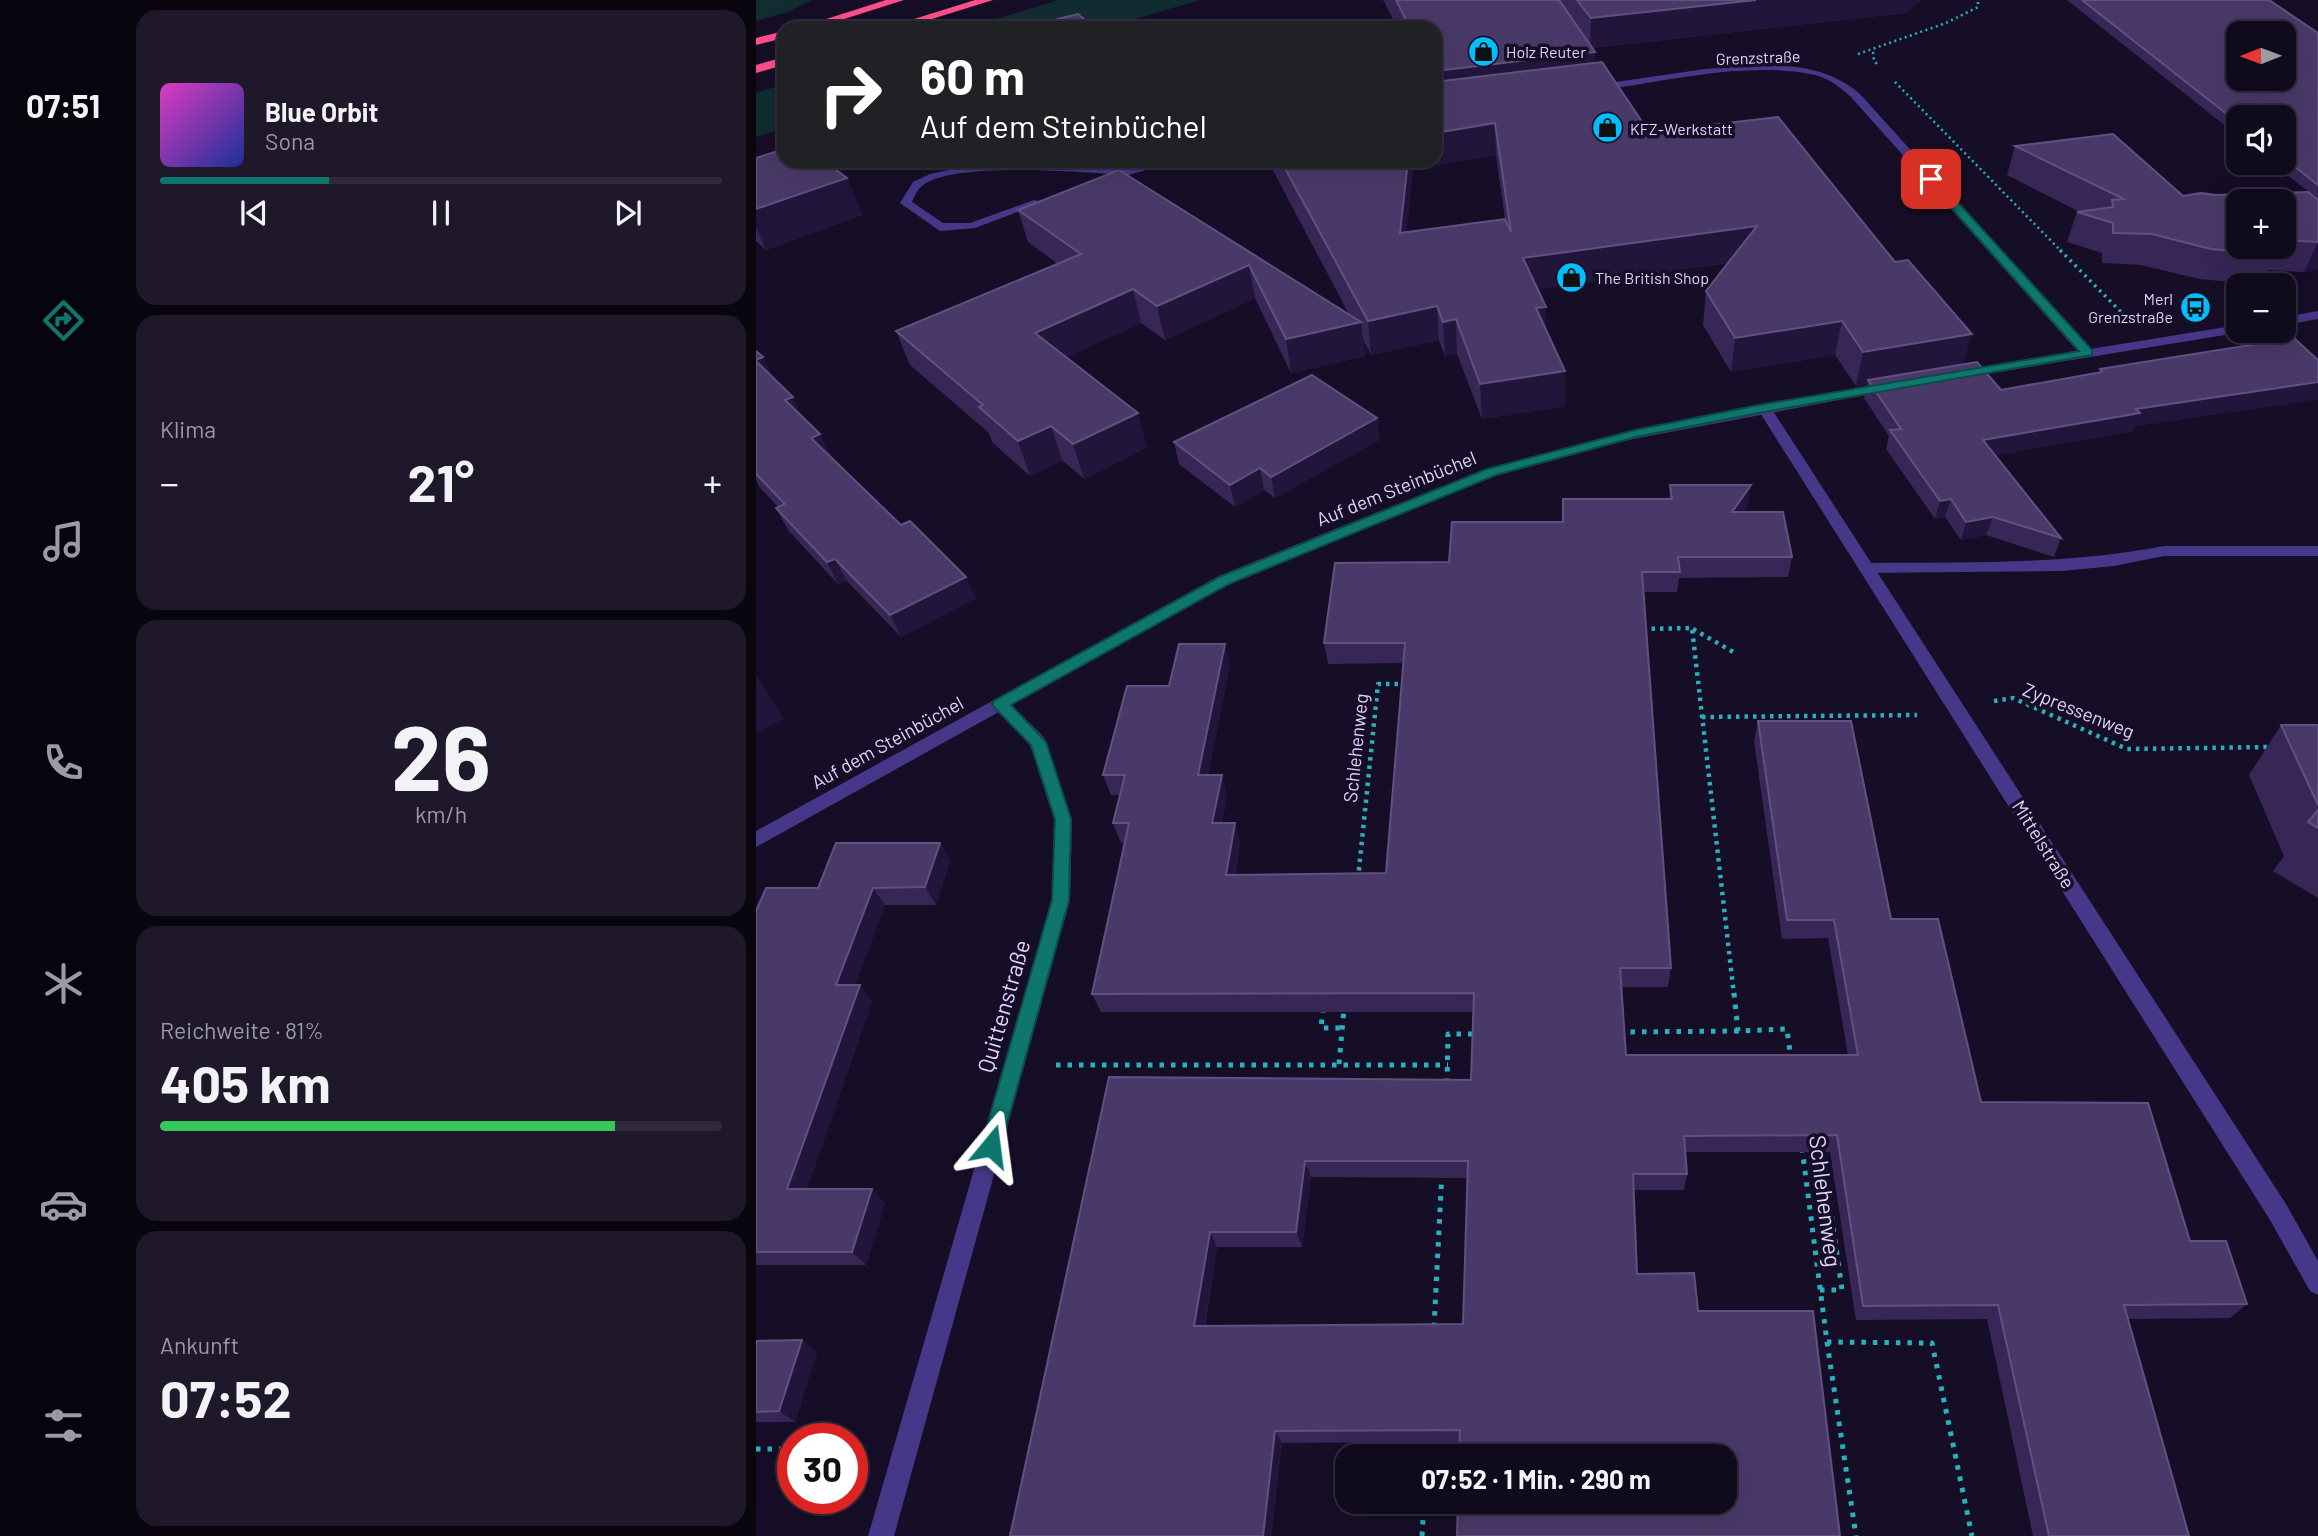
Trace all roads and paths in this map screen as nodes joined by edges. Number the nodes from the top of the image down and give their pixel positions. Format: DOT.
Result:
graph roads {
  1 [pos="898,0"];
  2 [pos="987,0"];
  3 [pos="1978,0"];
  4 [pos="828,21"];
  5 [pos="915,21"];
  6 [pos="777,36"];
  7 [pos="756,42"];
  8 [pos="1873,52"];
  9 [pos="777,63"];
  10 [pos="756,69"];
  11 [pos="1883,71"];
  12 [pos="1816,72"];
  13 [pos="1601,75"];
  14 [pos="1893,80"];
  15 [pos="1609,86"];
  16 [pos="1582,89"];
  17 [pos="1140,168"];
  18 [pos="1126,171"];
  19 [pos="1087,185"];
  20 [pos="1048,199"];
  21 [pos="2318,316"];
  22 [pos="2296,319"];
  23 [pos="2226,331"];
  24 [pos="2151,343"];
  25 [pos="2087,353"];
  26 [pos="1950,376"];
  27 [pos="1897,385"];
  28 [pos="1764,408"];
  29 [pos="2318,551"];
  30 [pos="1867,568"];
  31 [pos="1692,628"];
  32 [pos="1640,629"];
  33 [pos="1735,653"];
  34 [pos="1413,683"];
  35 [pos="1000,704"];
  36 [pos="1957,707"];
  37 [pos="1702,717"];
  38 [pos="2277,747"];
  39 [pos="756,841"];
  40 [pos="1356,890"];
  41 [pos="1324,1000"];
  42 [pos="1345,1000"];
  43 [pos="1342,1028"];
  44 [pos="1738,1031"];
  45 [pos="1613,1032"];
  46 [pos="1489,1034"];
  47 [pos="1339,1064"];
  48 [pos="1013,1065"];
  49 [pos="1448,1065"];
  50 [pos="1792,1070"];
  51 [pos="1446,1093"];
  52 [pos="1801,1138"];
  53 [pos="1820,1138"];
  54 [pos="1443,1163"];
  55 [pos="2318,1283"];
  56 [pos="1820,1290"];
  57 [pos="1434,1330"];
  58 [pos="1826,1342"];
  59 [pos="1428,1428"];
  60 [pos="1427,1444"];
  61 [pos="756,1448"];
  62 [pos="777,1449"];
  63 [pos="1423,1514"];
  64 [pos="881,1536"];
  65 [pos="1422,1536"];
  66 [pos="1856,1536"];
  67 [pos="1972,1536"];
  1 -- 4 [label="highway"];
  2 -- 5 [label="highway"];
  3 -- 8 [label="path"];
  6 -- 7 [label="highway"];
  8 -- 11 [label="path"];
  8 -- 12 [label="path"];
  9 -- 10 [label="highway"];
  12 -- 15 [label="street, Grenzstraße"];
  12 -- 25 [label="street, Grenzstraße"];
  13 -- 15 [label="street"];
  14 -- 24 [label="path"];
  15 -- 16 [label="street, Grenzstraße"];
  17 -- 18 [label="street"];
  18 -- 19 [label="street"];
  18 -- 20 [label="street"];
  21 -- 22 [label="street"];
  23 -- 24 [label="street"];
  24 -- 25 [label="street"];
  25 -- 26 [label="street"];
  27 -- 28 [label="street, Auf dem Steinbüchel"];
  28 -- 30 [label="street, Mittelstraße"];
  28 -- 35 [label="street, Auf dem Steinbüchel"];
  29 -- 30 [label="street"];
  30 -- 36 [label="street, Mittelstraße"];
  31 -- 32 [label="path"];
  31 -- 33 [label="path"];
  31 -- 37 [label="path"];
  34 -- 40 [label="path, Schlehenweg"];
  35 -- 39 [label="street, Auf dem Steinbüchel"];
  35 -- 48 [label="street, Quittenstraße"];
  36 -- 37 [label="path"];
  36 -- 38 [label="path, Zypressenweg"];
  36 -- 55 [label="street, Mittelstraße"];
  37 -- 44 [label="path"];
  41 -- 43 [label="path"];
  42 -- 43 [label="path"];
  43 -- 47 [label="path"];
  44 -- 45 [label="path"];
  44 -- 50 [label="path"];
  46 -- 49 [label="path"];
  47 -- 48 [label="path"];
  47 -- 49 [label="path"];
  48 -- 64 [label="street, Quittenstraße"];
  49 -- 51 [label="path"];
  52 -- 56 [label="path, Schlehenweg"];
  53 -- 56 [label="path"];
  54 -- 57 [label="path"];
  56 -- 58 [label="path, Schlehenweg"];
  58 -- 66 [label="path, Schlehenweg"];
  58 -- 67 [label="path"];
  59 -- 60 [label="path"];
  61 -- 62 [label="path"];
  63 -- 65 [label="path"];
}
